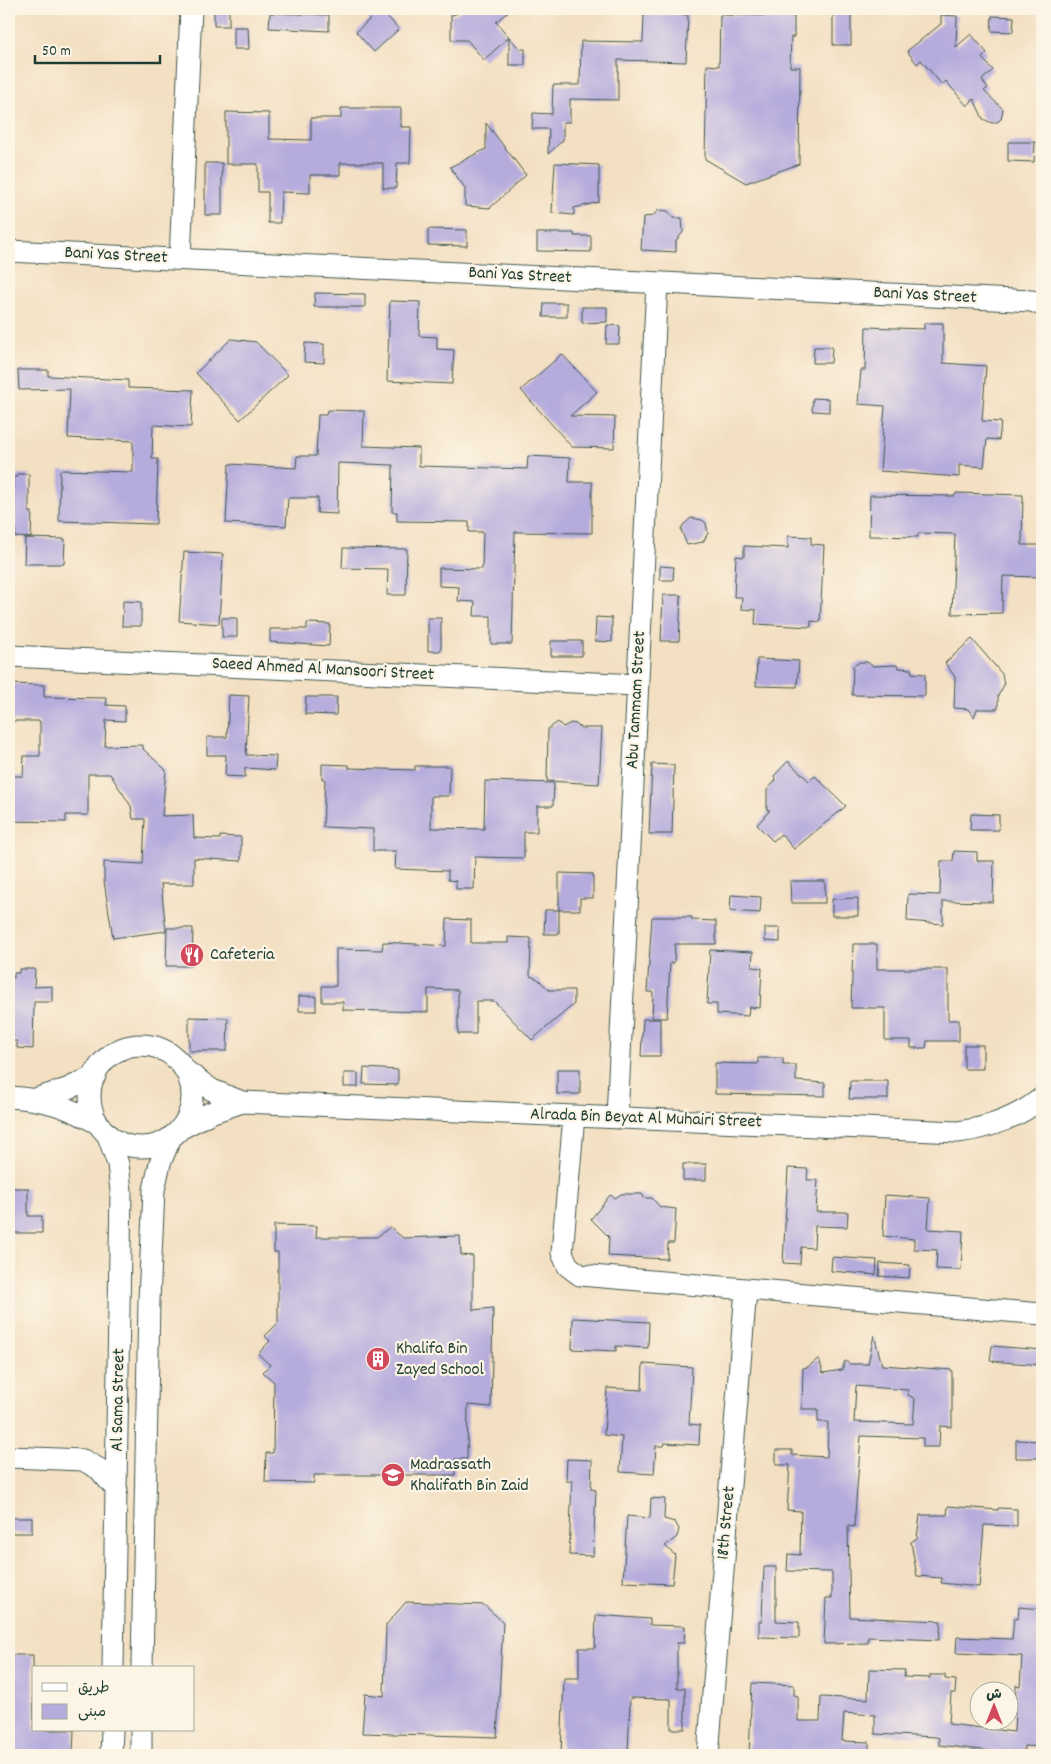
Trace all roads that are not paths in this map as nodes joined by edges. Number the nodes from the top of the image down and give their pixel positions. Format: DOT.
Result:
graph roads {
  1 [pos="191,9"];
  2 [pos="9,251"];
  3 [pos="180,259"];
  4 [pos="657,283"];
  5 [pos="1039,301"];
  6 [pos="9,656"];
  7 [pos="638,685"];
  8 [pos="186,1071"];
  9 [pos="95,1076"];
  10 [pos="9,1097"];
  11 [pos="38,1098"];
  12 [pos="1042,1098"];
  13 [pos="242,1102"];
  14 [pos="574,1116"];
  15 [pos="617,1118"];
  16 [pos="103,1128"];
  17 [pos="175,1133"];
  18 [pos="746,1290"];
  19 [pos="1042,1314"];
  20 [pos="119,1432"];
  21 [pos="9,1456"];
  22 [pos="83,1460"];
  23 [pos="117,1490"];
  24 [pos="113,1666"];
  25 [pos="142,1666"];
  26 [pos="112,1732"];
  27 [pos="141,1732"];
  28 [pos="111,1755"];
  29 [pos="141,1755"];
  30 [pos="708,1755"];
  1 -- 3 [label="street"];
  2 -- 3 [label="street, Bani Yas Street"];
  3 -- 4 [label="street, Bani Yas Street"];
  4 -- 5 [label="street, Bani Yas Street"];
  4 -- 7 [label="street, Abu Tammam Street"];
  6 -- 7 [label="street, Saeed Ahmed Al Mansoori Street"];
  7 -- 15 [label="street, Abu Tammam Street"];
  8 -- 9 [label="street"];
  8 -- 13 [label="street, Alrada Bin Beyat Al Muhairi Street"];
  8 -- 17 [label="street"];
  9 -- 11 [label="street"];
  9 -- 16 [label="street"];
  10 -- 11 [label="street"];
  11 -- 16 [label="street"];
  12 -- 15 [label="street, Alrada Bin Beyat Al Muhairi Street"];
  13 -- 14 [label="street, Alrada Bin Beyat Al Muhairi Street"];
  13 -- 17 [label="street, Alrada Bin Beyat Al Muhairi Street"];
  14 -- 15 [label="street, Alrada Bin Beyat Al Muhairi Street"];
  14 -- 18 [label="street"];
  16 -- 17 [label="street"];
  16 -- 20 [label="street, Al Sama Street"];
  17 -- 25 [label="street, Al Sama Street"];
  18 -- 19 [label="street"];
  18 -- 30 [label="street, 18th Street"];
  20 -- 22 [label="street"];
  20 -- 23 [label="street, Al Sama Street"];
  21 -- 22 [label="street"];
  22 -- 23 [label="street"];
  23 -- 24 [label="street, Al Sama Street"];
  26 -- 28 [label="street"];
  27 -- 29 [label="street"];
}
